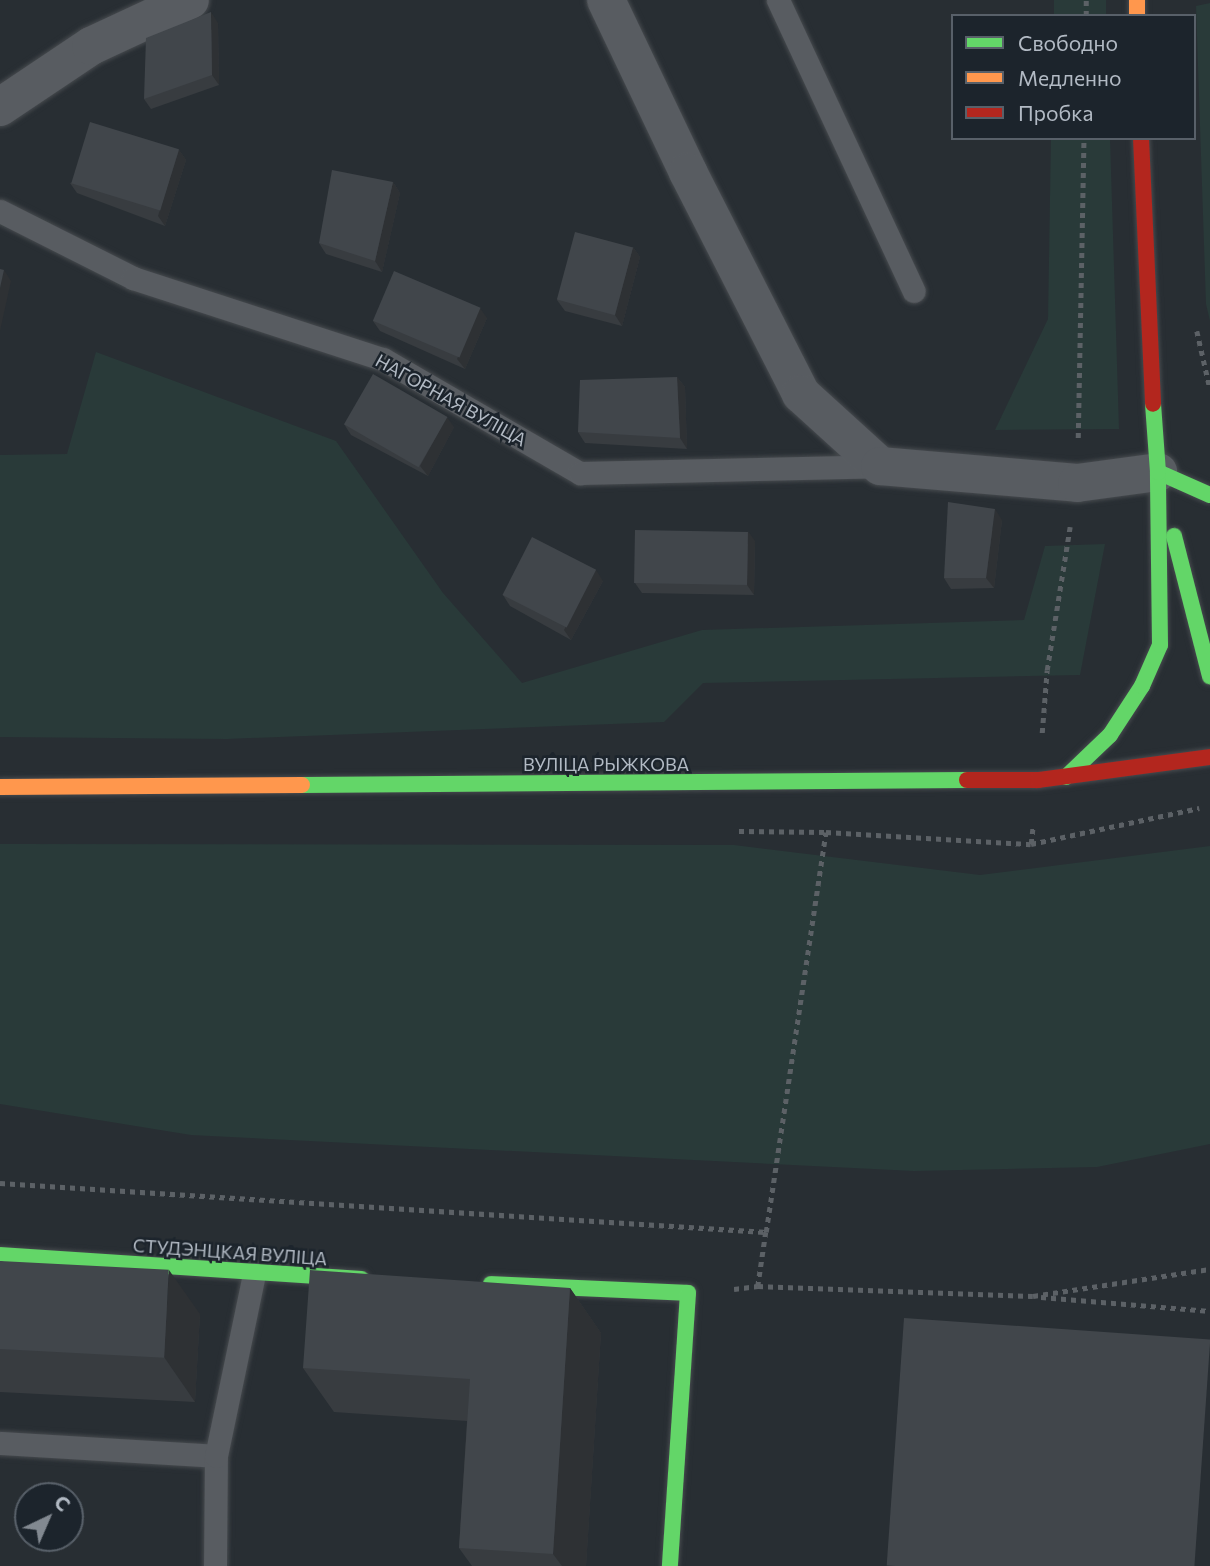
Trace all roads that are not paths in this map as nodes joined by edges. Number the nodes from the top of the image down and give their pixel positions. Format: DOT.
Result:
graph roads {
  1 [pos="190,0"];
  2 [pos="606,0"];
  3 [pos="778,0"];
  4 [pos="0,107"];
  5 [pos="1141,140"];
  6 [pos="0,211"];
  7 [pos="914,291"];
  8 [pos="880,466"];
  9 [pos="1158,472"];
  10 [pos="1210,495"];
  11 [pos="1210,676"];
  12 [pos="1210,757"];
  13 [pos="1066,778"];
  14 [pos="0,788"];
  15 [pos="0,1255"];
  16 [pos="254,1274"];
  17 [pos="380,1279"];
  18 [pos="478,1284"];
  19 [pos="0,1443"];
  20 [pos="216,1456"];
  21 [pos="215,1566"];
  22 [pos="670,1566"];
  1 -- 4 [label="street"];
  2 -- 8 [label="street"];
  3 -- 7 [label="lane"];
  5 -- 9 [label="main road"];
  6 -- 8 [label="lane, НАГОРНАЯ ВУЛІЦА"];
  8 -- 9 [label="street, НАГОРНАЯ ВУЛІЦА"];
  9 -- 10 [label="main road"];
  9 -- 11 [label="main road"];
  9 -- 13 [label="main road"];
  12 -- 13 [label="main road, ВУЛІЦА РЫЖКОВА"];
  13 -- 14 [label="main road, ВУЛІЦА РЫЖКОВА"];
  15 -- 16 [label="main road, СТУДЭНЦКАЯ ВУЛІЦА"];
  16 -- 17 [label="main road, СТУДЭНЦКАЯ ВУЛІЦА"];
  16 -- 20 [label="lane"];
  18 -- 22 [label="main road"];
  19 -- 20 [label="lane"];
  20 -- 21 [label="lane"];
}
